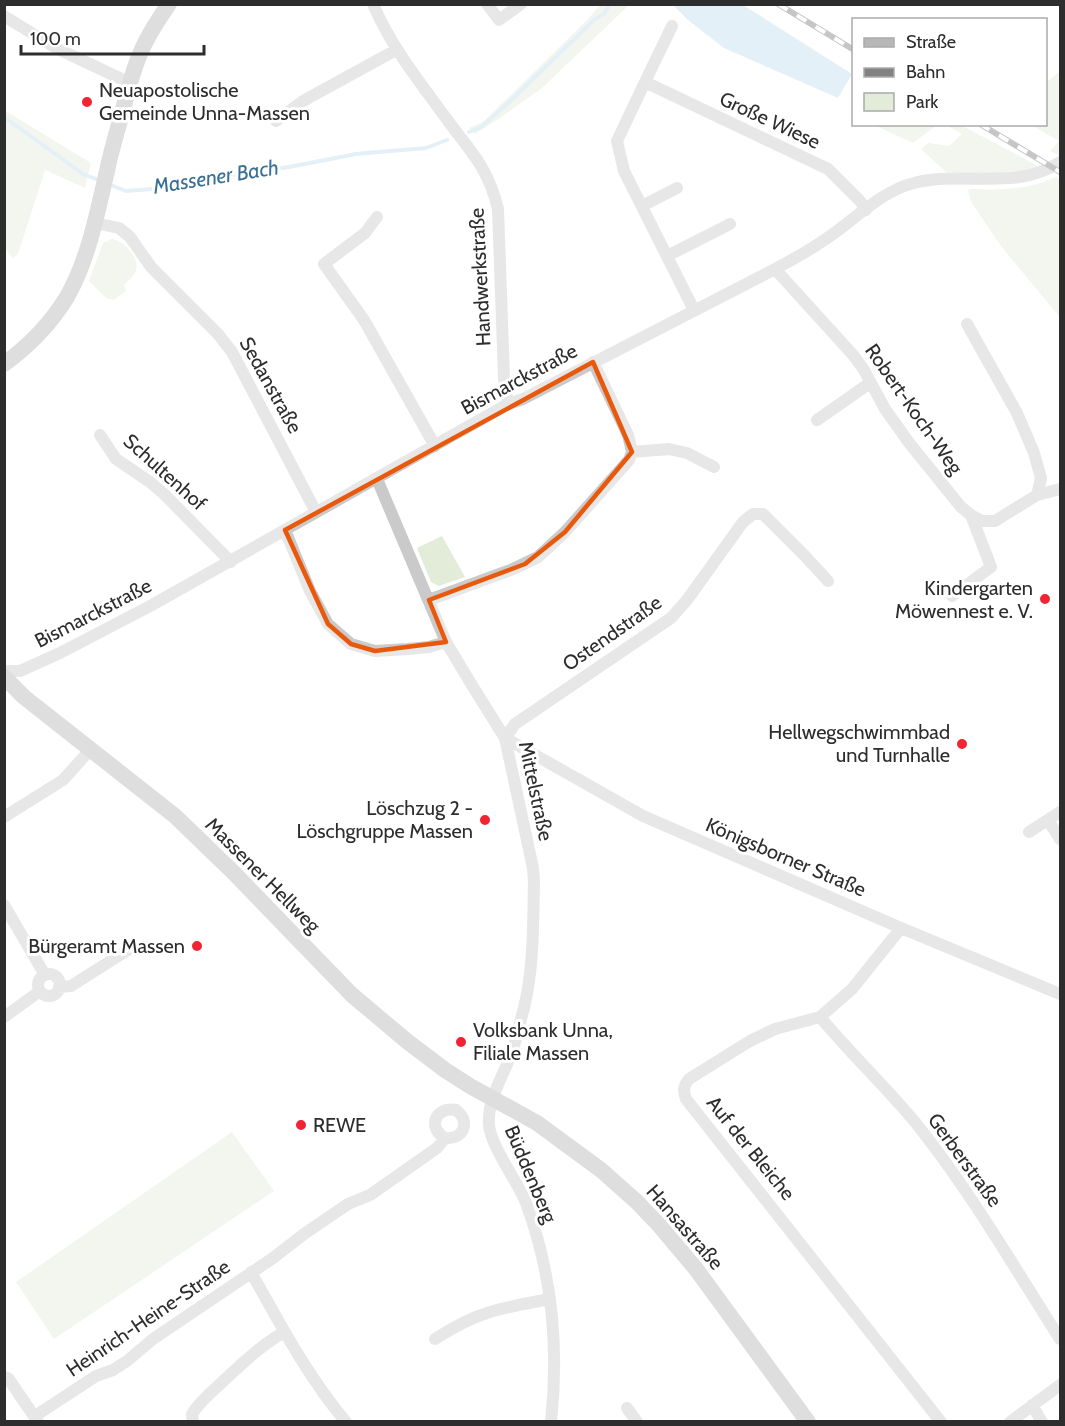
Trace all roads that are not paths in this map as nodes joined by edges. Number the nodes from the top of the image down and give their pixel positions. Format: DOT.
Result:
graph roads {
  1 [pos="169,4"];
  2 [pos="487,4"];
  3 [pos="521,4"];
  4 [pos="377,6"];
  5 [pos="4,16"];
  6 [pos="672,26"];
  7 [pos="396,50"];
  8 [pos="645,82"];
  9 [pos="130,83"];
  10 [pos="276,121"];
  11 [pos="1060,162"];
  12 [pos="676,188"];
  13 [pos="642,206"];
  14 [pos="866,210"];
  15 [pos="377,217"];
  16 [pos="95,223"];
  17 [pos="730,224"];
  18 [pos="667,256"];
  19 [pos="775,269"];
  20 [pos="694,310"];
  21 [pos="967,324"];
  22 [pos="593,362"];
  23 [pos="4,364"];
  24 [pos="870,382"];
  25 [pos="508,404"];
  26 [pos="817,420"];
  27 [pos="100,435"];
  28 [pos="435,446"];
  29 [pos="632,452"];
  30 [pos="714,467"];
  31 [pos="377,479"];
  32 [pos="1060,489"];
  33 [pos="1037,495"];
  34 [pos="316,512"];
  35 [pos="971,515"];
  36 [pos="285,530"];
  37 [pos="231,562"];
  38 [pos="828,581"];
  39 [pos="952,596"];
  40 [pos="429,600"];
  41 [pos="447,642"];
  42 [pos="4,670"];
  43 [pos="4,677"];
  44 [pos="505,738"];
  45 [pos="90,750"];
  46 [pos="1060,812"];
  47 [pos="4,817"];
  48 [pos="1048,820"];
  49 [pos="1029,832"];
  50 [pos="1060,839"];
  51 [pos="4,905"];
  52 [pos="901,928"];
  53 [pos="135,946"];
  54 [pos="45,975"];
  55 [pos="59,987"];
  56 [pos="40,992"];
  57 [pos="1060,994"];
  58 [pos="4,1017"];
  59 [pos="820,1017"];
  60 [pos="493,1099"];
  61 [pos="445,1138"];
  62 [pos="251,1272"];
  63 [pos="550,1299"];
  64 [pos="284,1332"];
  65 [pos="1060,1339"];
  66 [pos="435,1340"];
  67 [pos="4,1377"];
  68 [pos="1060,1385"];
  69 [pos="1032,1406"];
  70 [pos="627,1408"];
  71 [pos="37,1419"];
  72 [pos="193,1422"];
  73 [pos="346,1422"];
  74 [pos="551,1422"];
  75 [pos="637,1422"];
  76 [pos="808,1422"];
  77 [pos="941,1422"];
  78 [pos="1010,1422"];
  79 [pos="1042,1422"];
  1 -- 9 [label="main road"];
  2 -- 3 [label="street"];
  4 -- 7 [label="street, Handwerkstraße"];
  5 -- 9 [label="street"];
  6 -- 8 [label="street"];
  7 -- 10 [label="street"];
  7 -- 25 [label="street, Handwerkstraße"];
  8 -- 13 [label="street"];
  8 -- 14 [label="street, Große Wiese"];
  9 -- 16 [label="main road"];
  11 -- 14 [label="street, Bismarckstraße"];
  12 -- 13 [label="street"];
  13 -- 18 [label="street"];
  14 -- 19 [label="street, Bismarckstraße"];
  15 -- 28 [label="street"];
  16 -- 23 [label="main road"];
  16 -- 34 [label="street, Sedanstraße"];
  17 -- 18 [label="street"];
  18 -- 20 [label="street"];
  19 -- 20 [label="street, Bismarckstraße"];
  19 -- 24 [label="street, Robert-Koch-Weg"];
  20 -- 22 [label="street, Bismarckstraße"];
  21 -- 33 [label="street"];
  22 -- 25 [label="street, Bismarckstraße"];
  22 -- 29 [label="street"];
  24 -- 26 [label="street"];
  24 -- 35 [label="street, Robert-Koch-Weg"];
  25 -- 28 [label="street, Bismarckstraße"];
  27 -- 37 [label="street, Schultenhof"];
  28 -- 31 [label="street, Bismarckstraße"];
  29 -- 30 [label="street"];
  29 -- 40 [label="street"];
  31 -- 34 [label="street, Bismarckstraße"];
  31 -- 40 [label="street, Mittelstraße"];
  32 -- 33 [label="street"];
  33 -- 35 [label="street"];
  34 -- 36 [label="street, Bismarckstraße"];
  35 -- 39 [label="street"];
  36 -- 37 [label="street, Bismarckstraße"];
  36 -- 41 [label="street"];
  37 -- 42 [label="street, Bismarckstraße"];
  38 -- 44 [label="street, Ostendstraße"];
  40 -- 41 [label="street, Mittelstraße"];
  41 -- 44 [label="street, Mittelstraße"];
  43 -- 45 [label="main road, Massener Hellweg"];
  44 -- 52 [label="street, Königsborner Straße"];
  44 -- 60 [label="street, Mittelstraße"];
  45 -- 47 [label="street"];
  45 -- 60 [label="main road, Massener Hellweg"];
  46 -- 48 [label="street"];
  48 -- 49 [label="street"];
  48 -- 50 [label="street"];
  51 -- 54 [label="street"];
  52 -- 57 [label="street, Königsborner Straße"];
  52 -- 59 [label="street, Auf der Bleiche"];
  53 -- 55 [label="street"];
  54 -- 55 [label="street"];
  54 -- 56 [label="street"];
  55 -- 56 [label="street"];
  56 -- 58 [label="street"];
  59 -- 65 [label="street, Gerberstraße"];
  59 -- 77 [label="street, Auf der Bleiche"];
  60 -- 63 [label="street, Büddenberg"];
  60 -- 76 [label="main road, Hansastraße"];
  61 -- 62 [label="street, Heinrich-Heine-Straße"];
  62 -- 64 [label="street, Heinrich-Heine-Straße"];
  62 -- 71 [label="street, Heinrich-Heine-Straße"];
  63 -- 66 [label="street"];
  63 -- 74 [label="street, Büddenberg"];
  64 -- 72 [label="street"];
  64 -- 73 [label="street, Heinrich-Heine-Straße"];
  67 -- 71 [label="street"];
  68 -- 69 [label="street"];
  69 -- 78 [label="street"];
  69 -- 79 [label="street"];
  70 -- 75 [label="street"];
}
